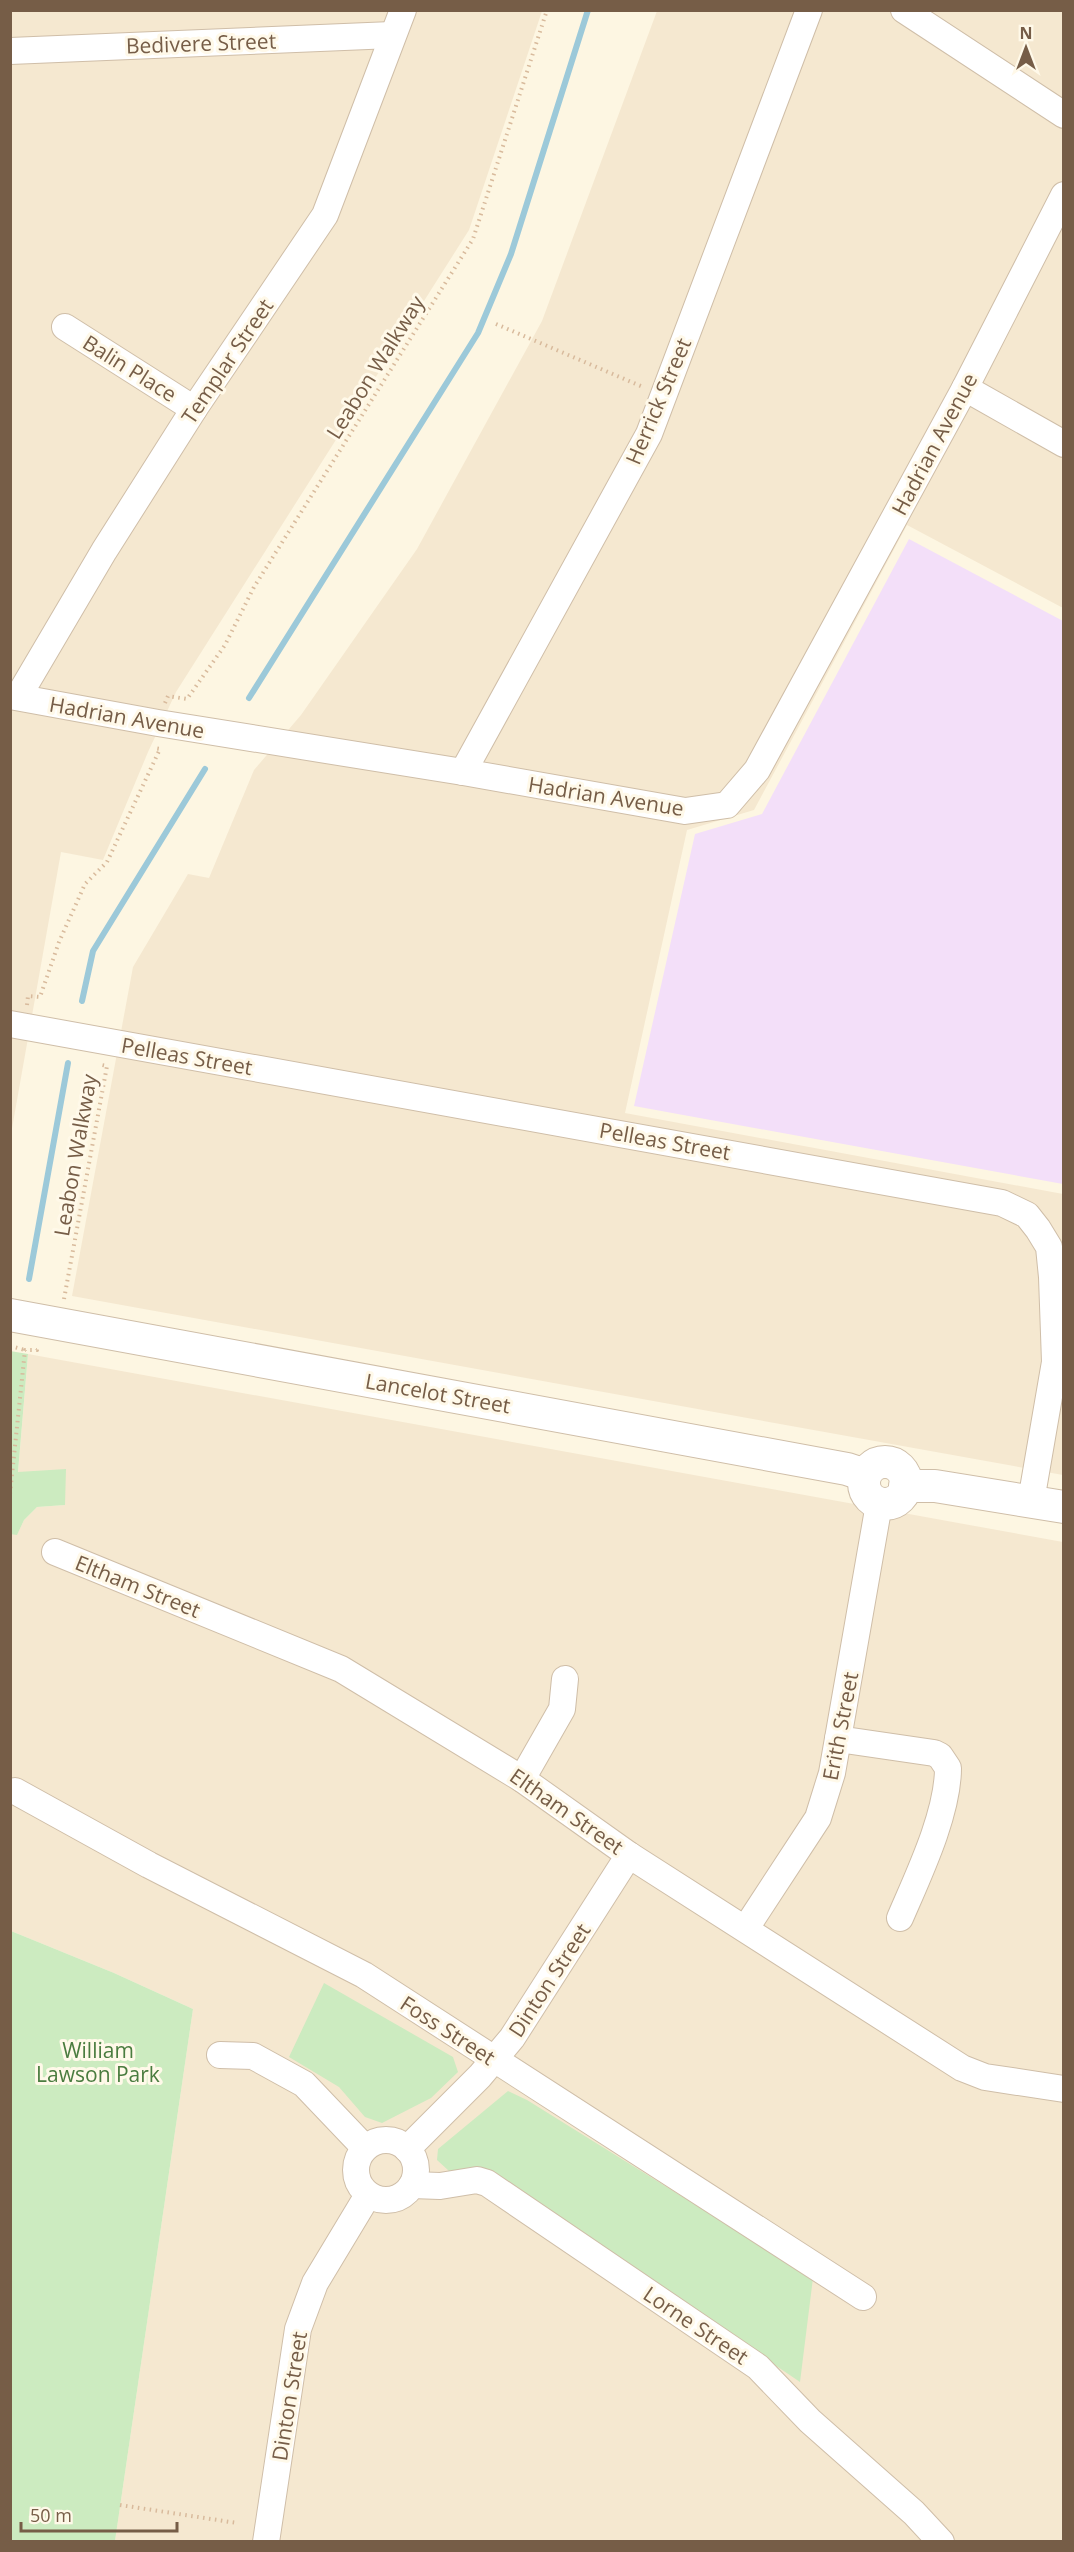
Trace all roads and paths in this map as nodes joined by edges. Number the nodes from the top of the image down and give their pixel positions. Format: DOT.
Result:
graph roads {
  1 [pos="403,10"];
  2 [pos="547,10"];
  3 [pos="809,10"];
  4 [pos="904,10"];
  5 [pos="392,35"];
  6 [pos="10,51"];
  7 [pos="1064,115"];
  8 [pos="1064,195"];
  9 [pos="496,324"];
  10 [pos="65,327"];
  11 [pos="964,388"];
  12 [pos="663,396"];
  13 [pos="194,409"];
  14 [pos="1064,444"];
  15 [pos="168,696"];
  16 [pos="14,697"];
  17 [pos="148,746"];
  18 [pos="462,772"];
  19 [pos="28,996"];
  20 [pos="10,1024"];
  21 [pos="96,1064"];
  22 [pos="64,1299"];
  23 [pos="10,1315"];
  24 [pos="10,1346"];
  25 [pos="25,1350"];
  26 [pos="37,1350"];
  27 [pos="865,1475"];
  28 [pos="905,1486"];
  29 [pos="10,1494"];
  30 [pos="1032,1501"];
  31 [pos="879,1504"];
  32 [pos="1064,1508"];
  33 [pos="55,1552"];
  34 [pos="565,1679"];
  35 [pos="838,1739"];
  36 [pos="522,1779"];
  37 [pos="15,1791"];
  38 [pos="629,1855"];
  39 [pos="900,1918"];
  40 [pos="746,1928"];
  41 [pos="220,2055"];
  42 [pos="495,2060"];
  43 [pos="1064,2089"];
  44 [pos="365,2148"];
  45 [pos="407,2149"];
  46 [pos="412,2185"];
  47 [pos="368,2195"];
  48 [pos="863,2297"];
  49 [pos="120,2505"];
  50 [pos="237,2523"];
  51 [pos="266,2541"];
  52 [pos="941,2541"];
  1 -- 5 [label="street, Templar Street"];
  2 -- 15 [label="path, Leabon Walkway"];
  3 -- 12 [label="street, Herrick Street"];
  4 -- 7 [label="street"];
  5 -- 6 [label="street, Bedivere Street"];
  5 -- 13 [label="street, Templar Street"];
  8 -- 11 [label="street, Hadrian Avenue"];
  9 -- 12 [label="path"];
  10 -- 13 [label="street, Balin Place"];
  11 -- 14 [label="street"];
  11 -- 18 [label="street, Hadrian Avenue"];
  12 -- 18 [label="street, Herrick Street"];
  13 -- 16 [label="street, Templar Street"];
  16 -- 18 [label="street, Hadrian Avenue"];
  17 -- 19 [label="path"];
  20 -- 30 [label="street, Pelleas Street"];
  21 -- 22 [label="path, Leabon Walkway"];
  23 -- 27 [label="street, Lancelot Street"];
  24 -- 25 [label="path"];
  25 -- 26 [label="path"];
  25 -- 29 [label="path"];
  27 -- 28 [label="street"];
  27 -- 31 [label="street"];
  28 -- 30 [label="street"];
  28 -- 31 [label="street"];
  30 -- 32 [label="street"];
  31 -- 35 [label="street, Erith Street"];
  33 -- 36 [label="street, Eltham Street"];
  34 -- 36 [label="street"];
  35 -- 39 [label="street"];
  35 -- 40 [label="street, Erith Street"];
  36 -- 38 [label="street, Eltham Street"];
  37 -- 42 [label="street, Foss Street"];
  38 -- 40 [label="street, Eltham Street"];
  38 -- 42 [label="street, Dinton Street"];
  40 -- 43 [label="street, Eltham Street"];
  41 -- 44 [label="street"];
  42 -- 45 [label="street, Dinton Street"];
  42 -- 48 [label="street, Foss Street"];
  44 -- 45 [label="street"];
  44 -- 47 [label="street"];
  45 -- 46 [label="street"];
  46 -- 47 [label="street"];
  46 -- 52 [label="street, Lorne Street"];
  47 -- 51 [label="street, Dinton Street"];
  49 -- 50 [label="path"];
}
